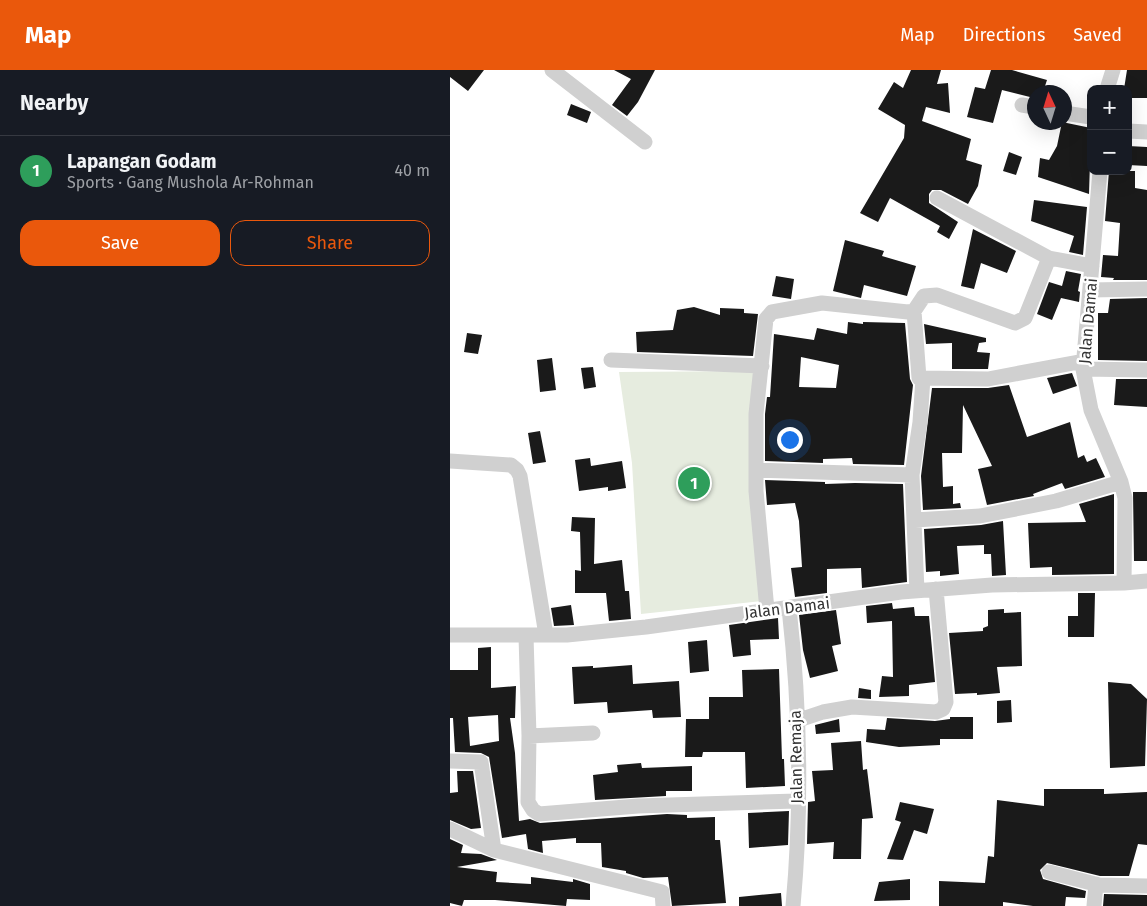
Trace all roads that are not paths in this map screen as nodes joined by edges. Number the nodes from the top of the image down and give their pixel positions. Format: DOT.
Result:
graph roads {
  1 [pos="552,70"];
  2 [pos="1113,70"];
  3 [pos="1108,85"];
  4 [pos="1072,114"];
  5 [pos="1087,116"];
  6 [pos="1132,132"];
  7 [pos="1147,132"];
  8 [pos="645,142"];
  9 [pos="1100,175"];
  10 [pos="937,198"];
  11 [pos="1049,258"];
  12 [pos="1092,266"];
  13 [pos="1146,286"];
  14 [pos="1090,290"];
  15 [pos="914,311"];
  16 [pos="611,360"];
  17 [pos="1083,365"];
  18 [pos="762,366"];
  19 [pos="1147,370"];
  20 [pos="922,381"];
  21 [pos="450,461"];
  22 [pos="756,470"];
  23 [pos="912,474"];
  24 [pos="1121,482"];
  25 [pos="915,520"];
  26 [pos="1147,581"];
  27 [pos="1124,583"];
  28 [pos="936,589"];
  29 [pos="917,591"];
  30 [pos="789,608"];
  31 [pos="767,610"];
  32 [pos="450,635"];
  33 [pos="526,636"];
  34 [pos="546,636"];
  35 [pos="796,721"];
  36 [pos="593,733"];
  37 [pos="529,736"];
  38 [pos="450,761"];
  39 [pos="797,800"];
  40 [pos="450,829"];
  41 [pos="494,850"];
  42 [pos="1049,872"];
  43 [pos="1096,884"];
  44 [pos="1147,886"];
  45 [pos="663,906"];
  46 [pos="793,906"];
  47 [pos="1094,906"];
  1 -- 8 [label="street"];
  2 -- 3 [label="street"];
  4 -- 5 [label="street"];
  6 -- 7 [label="street"];
  9 -- 12 [label="street, Jalan Damai"];
  10 -- 11 [label="street"];
  11 -- 12 [label="street"];
  11 -- 15 [label="street"];
  12 -- 14 [label="street, Jalan Damai"];
  13 -- 14 [label="street"];
  14 -- 17 [label="street, Jalan Damai"];
  15 -- 18 [label="street"];
  15 -- 20 [label="street"];
  16 -- 18 [label="street"];
  17 -- 19 [label="street"];
  17 -- 20 [label="street"];
  17 -- 24 [label="street, Jalan Damai"];
  18 -- 22 [label="street"];
  20 -- 23 [label="street"];
  21 -- 34 [label="street"];
  22 -- 23 [label="street"];
  22 -- 31 [label="street"];
  23 -- 25 [label="street"];
  24 -- 25 [label="street"];
  24 -- 27 [label="street, Jalan Damai"];
  25 -- 29 [label="street"];
  26 -- 27 [label="street, Jalan Damai"];
  27 -- 28 [label="street, Jalan Damai"];
  28 -- 29 [label="street, Jalan Damai"];
  28 -- 35 [label="street"];
  29 -- 30 [label="street, Jalan Damai"];
  30 -- 31 [label="street, Jalan Damai"];
  30 -- 35 [label="street, Jalan Remaja"];
  31 -- 34 [label="street, Jalan Damai"];
  32 -- 33 [label="street, Jalan Damai"];
  33 -- 34 [label="street, Jalan Damai"];
  33 -- 37 [label="street"];
  35 -- 39 [label="street, Jalan Remaja"];
  36 -- 37 [label="street"];
  37 -- 39 [label="street"];
  38 -- 41 [label="street"];
  39 -- 46 [label="street, Jalan Remaja"];
  40 -- 41 [label="street"];
  41 -- 45 [label="street"];
  42 -- 43 [label="street"];
  43 -- 44 [label="street"];
  43 -- 47 [label="street"];
}
